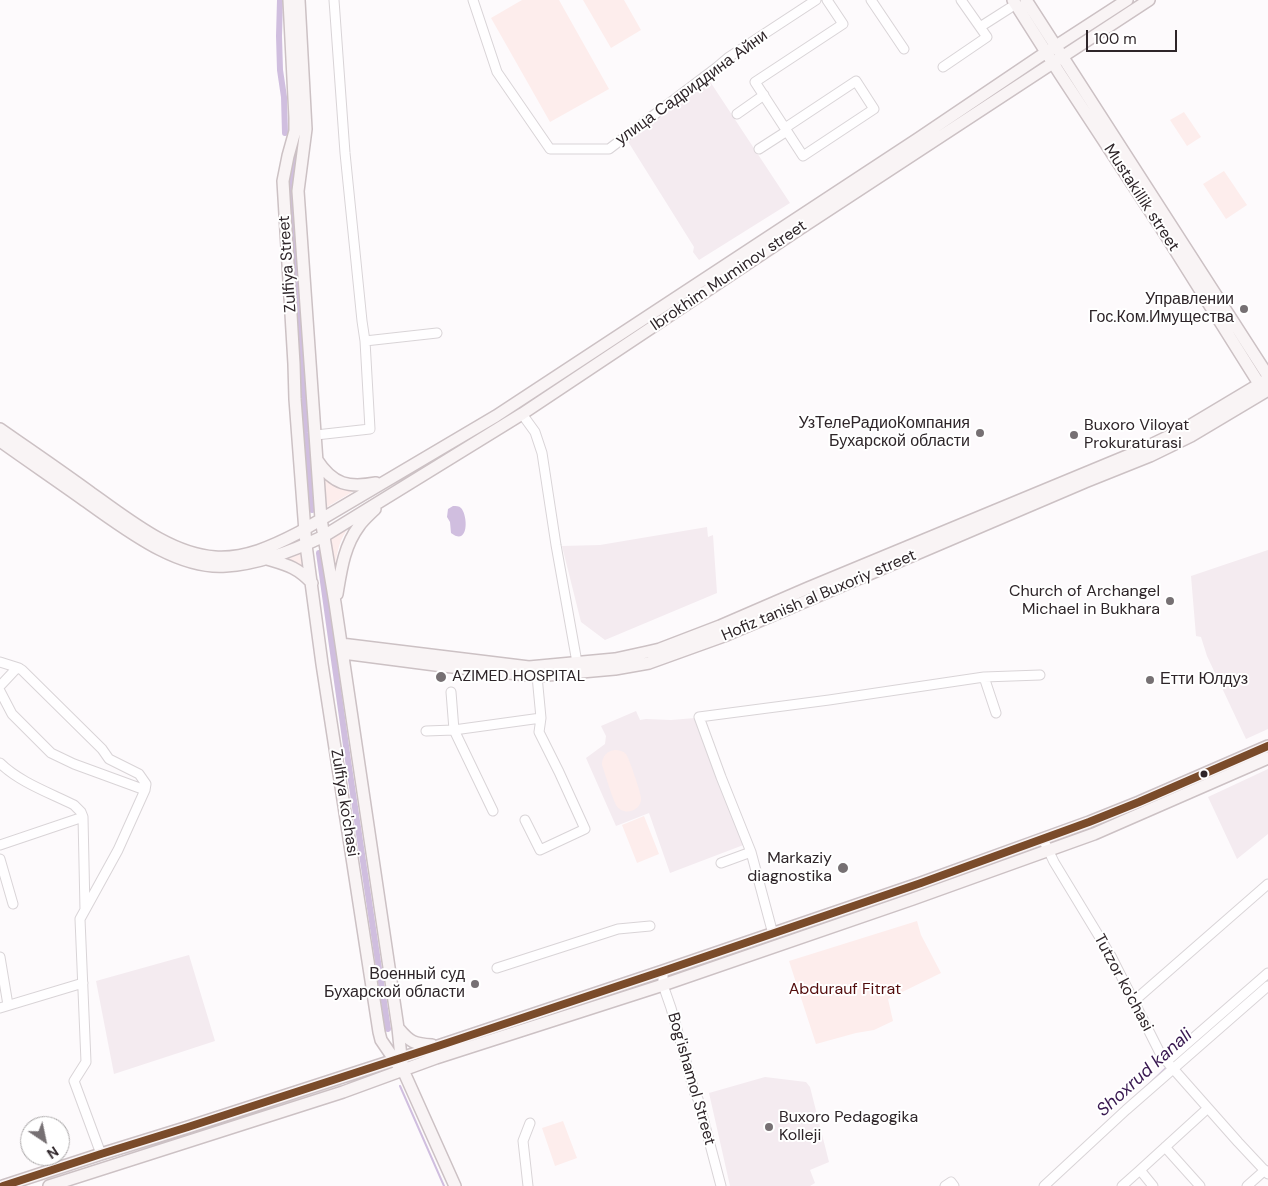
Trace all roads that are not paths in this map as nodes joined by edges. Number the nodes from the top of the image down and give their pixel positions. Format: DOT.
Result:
graph roads {
  1 [pos="289,0"];
  2 [pos="299,0"];
  3 [pos="334,0"];
  4 [pos="473,0"];
  5 [pos="816,0"];
  6 [pos="827,0"];
  7 [pos="870,0"];
  8 [pos="961,0"];
  9 [pos="1127,0"];
  10 [pos="1149,0"];
  11 [pos="1018,1"];
  12 [pos="980,27"];
  13 [pos="904,49"];
  14 [pos="1051,50"];
  15 [pos="1058,60"];
  16 [pos="943,67"];
  17 [pos="764,95"];
  18 [pos="737,114"];
  19 [pos="786,130"];
  20 [pos="759,150"];
  21 [pos="437,333"];
  22 [pos="366,341"];
  23 [pos="1266,387"];
  24 [pos="522,414"];
  25 [pos="496,416"];
  26 [pos="502,426"];
  27 [pos="0,429"];
  28 [pos="316,434"];
  29 [pos="0,441"];
  30 [pos="317,460"];
  31 [pos="385,481"];
  32 [pos="389,495"];
  33 [pos="321,519"];
  34 [pos="304,529"];
  35 [pos="324,536"];
  36 [pos="306,544"];
  37 [pos="267,559"];
  38 [pos="312,583"];
  39 [pos="335,603"];
  40 [pos="342,649"];
  41 [pos="0,662"];
  42 [pos="578,667"];
  43 [pos="19,668"];
  44 [pos="532,673"];
  45 [pos="1040,675"];
  46 [pos="984,677"];
  47 [pos="0,686"];
  48 [pos="0,690"];
  49 [pos="451,692"];
  50 [pos="996,713"];
  51 [pos="541,718"];
  52 [pos="454,730"];
  53 [pos="426,731"];
  54 [pos="1268,746"];
  55 [pos="1268,758"];
  56 [pos="0,763"];
  57 [pos="145,790"];
  58 [pos="493,811"];
  59 [pos="83,818"];
  60 [pos="525,820"];
  61 [pos="1043,839"];
  62 [pos="0,845"];
  63 [pos="1049,851"];
  64 [pos="751,852"];
  65 [pos="1,863"];
  66 [pos="720,863"];
  67 [pos="1268,884"];
  68 [pos="13,904"];
  69 [pos="85,910"];
  70 [pos="650,926"];
  71 [pos="772,934"];
  72 [pos="0,957"];
  73 [pos="497,968"];
  74 [pos="663,971"];
  75 [pos="1268,973"];
  76 [pos="83,983"];
  77 [pos="662,985"];
  78 [pos="1268,986"];
  79 [pos="1134,1001"];
  80 [pos="4,1006"];
  81 [pos="398,1028"];
  82 [pos="381,1040"];
  83 [pos="438,1046"];
  84 [pos="397,1058"];
  85 [pos="1167,1061"];
  86 [pos="378,1065"];
  87 [pos="1174,1069"];
  88 [pos="403,1070"];
  89 [pos="1208,1108"];
  90 [pos="530,1123"];
  91 [pos="1165,1147"];
  92 [pos="101,1154"];
  93 [pos="1140,1170"];
  94 [pos="1266,1172"];
  95 [pos="3,1186"];
  96 [pos="48,1186"];
  97 [pos="455,1186"];
  98 [pos="528,1186"];
  99 [pos="721,1186"];
  100 [pos="945,1186"];
  101 [pos="954,1186"];
  102 [pos="1044,1186"];
  103 [pos="1122,1186"];
  104 [pos="1153,1186"];
  105 [pos="1200,1186"];
  106 [pos="1247,1186"];
  1 -- 34 [label="main road, Zulfiya Street"];
  2 -- 28 [label="main road, Zulfiya Street"];
  3 -- 22 [label="street"];
  4 -- 5 [label="street, улица Садриддина Айни"];
  6 -- 17 [label="street"];
  7 -- 13 [label="street"];
  8 -- 12 [label="street"];
  9 -- 14 [label="main road, Ibrokhim Muminov street"];
  10 -- 15 [label="main road, Ibrokhim Muminov street"];
  11 -- 12 [label="street"];
  11 -- 14 [label="main road, Mustakillik street"];
  12 -- 16 [label="street"];
  14 -- 15 [label="main road, Mustakillik street"];
  14 -- 25 [label="main road, Ibrokhim Muminov street"];
  15 -- 23 [label="main road, Mustakillik street"];
  15 -- 24 [label="main road, Ibrokhim Muminov street"];
  17 -- 18 [label="street"];
  17 -- 19 [label="street"];
  19 -- 19 [label="street"];
  19 -- 20 [label="street"];
  21 -- 22 [label="street"];
  22 -- 28 [label="street"];
  23 -- 42 [label="main road, Hofiz tanish al Buxoriy street"];
  24 -- 26 [label="main road, Ibrokhim Muminov street"];
  24 -- 42 [label="street"];
  25 -- 26 [label="main road"];
  25 -- 31 [label="main road, Ibrokhim Muminov street"];
  26 -- 32 [label="main road, Ibrokhim Muminov street"];
  27 -- 34 [label="main road"];
  28 -- 30 [label="main road, Zulfiya Street"];
  29 -- 37 [label="main road"];
  30 -- 31 [label="main road"];
  30 -- 33 [label="main road, Zulfiya Street"];
  31 -- 33 [label="main road, Ibrokhim Muminov street"];
  32 -- 35 [label="main road, Ibrokhim Muminov street"];
  32 -- 39 [label="main road"];
  33 -- 34 [label="main road, Ibrokhim Muminov street"];
  33 -- 35 [label="main road, Zulfiya ko'chasi"];
  34 -- 36 [label="main road, Zulfiya ko'chasi"];
  35 -- 36 [label="main road, Ibrokhim Muminov street"];
  35 -- 39 [label="main road, Zulfiya ko'chasi"];
  36 -- 37 [label="main road"];
  36 -- 38 [label="main road, Zulfiya ko'chasi"];
  37 -- 38 [label="main road"];
  38 -- 82 [label="main road, Zulfiya ko'chasi"];
  39 -- 40 [label="main road, Zulfiya ko'chasi"];
  40 -- 44 [label="main road, Hofiz tanish al Buxoriy street"];
  40 -- 81 [label="main road, Zulfiya ko'chasi"];
  41 -- 43 [label="street"];
  42 -- 44 [label="main road, Hofiz tanish al Buxoriy street"];
  43 -- 47 [label="street"];
  43 -- 57 [label="street"];
  44 -- 51 [label="street"];
  45 -- 46 [label="street"];
  46 -- 50 [label="street"];
  46 -- 64 [label="street"];
  48 -- 57 [label="street"];
  49 -- 52 [label="street"];
  51 -- 52 [label="street"];
  51 -- 60 [label="street"];
  52 -- 53 [label="street"];
  52 -- 58 [label="street"];
  54 -- 61 [label="main road"];
  55 -- 63 [label="main road"];
  56 -- 59 [label="street"];
  57 -- 69 [label="street"];
  59 -- 62 [label="street"];
  59 -- 69 [label="street"];
  61 -- 63 [label="street, Tutzor ko'chasi"];
  61 -- 71 [label="main road"];
  63 -- 77 [label="main road"];
  63 -- 79 [label="street, Tutzor ko'chasi"];
  64 -- 66 [label="street"];
  64 -- 71 [label="street"];
  65 -- 68 [label="street"];
  67 -- 79 [label="street"];
  69 -- 76 [label="street"];
  70 -- 73 [label="street"];
  71 -- 74 [label="main road"];
  72 -- 80 [label="street"];
  74 -- 77 [label="street, Bog'ishamol Street"];
  74 -- 83 [label="main road"];
  75 -- 85 [label="street"];
  76 -- 80 [label="street"];
  76 -- 92 [label="street"];
  77 -- 88 [label="main road"];
  77 -- 99 [label="street, Bog'ishamol Street"];
  78 -- 87 [label="street"];
  79 -- 85 [label="street, Tutzor ko'chasi"];
  81 -- 83 [label="main road"];
  81 -- 84 [label="main road, Zulfiya ko'chasi"];
  82 -- 84 [label="main road, Zulfiya ko'chasi"];
  82 -- 86 [label="main road"];
  83 -- 84 [label="main road"];
  84 -- 86 [label="main road"];
  84 -- 88 [label="main road"];
  85 -- 87 [label="street, Tutzor ko'chasi"];
  86 -- 92 [label="main road"];
  87 -- 89 [label="street, Tutzor ko'chasi"];
  87 -- 102 [label="street"];
  88 -- 96 [label="main road"];
  88 -- 97 [label="main road"];
  89 -- 91 [label="street"];
  89 -- 94 [label="street, Tutzor ko'chasi"];
  90 -- 98 [label="street"];
  91 -- 93 [label="street"];
  91 -- 105 [label="street"];
  92 -- 95 [label="main road"];
  93 -- 103 [label="street"];
  93 -- 104 [label="street"];
  94 -- 106 [label="street"];
  100 -- 101 [label="street"];
}
